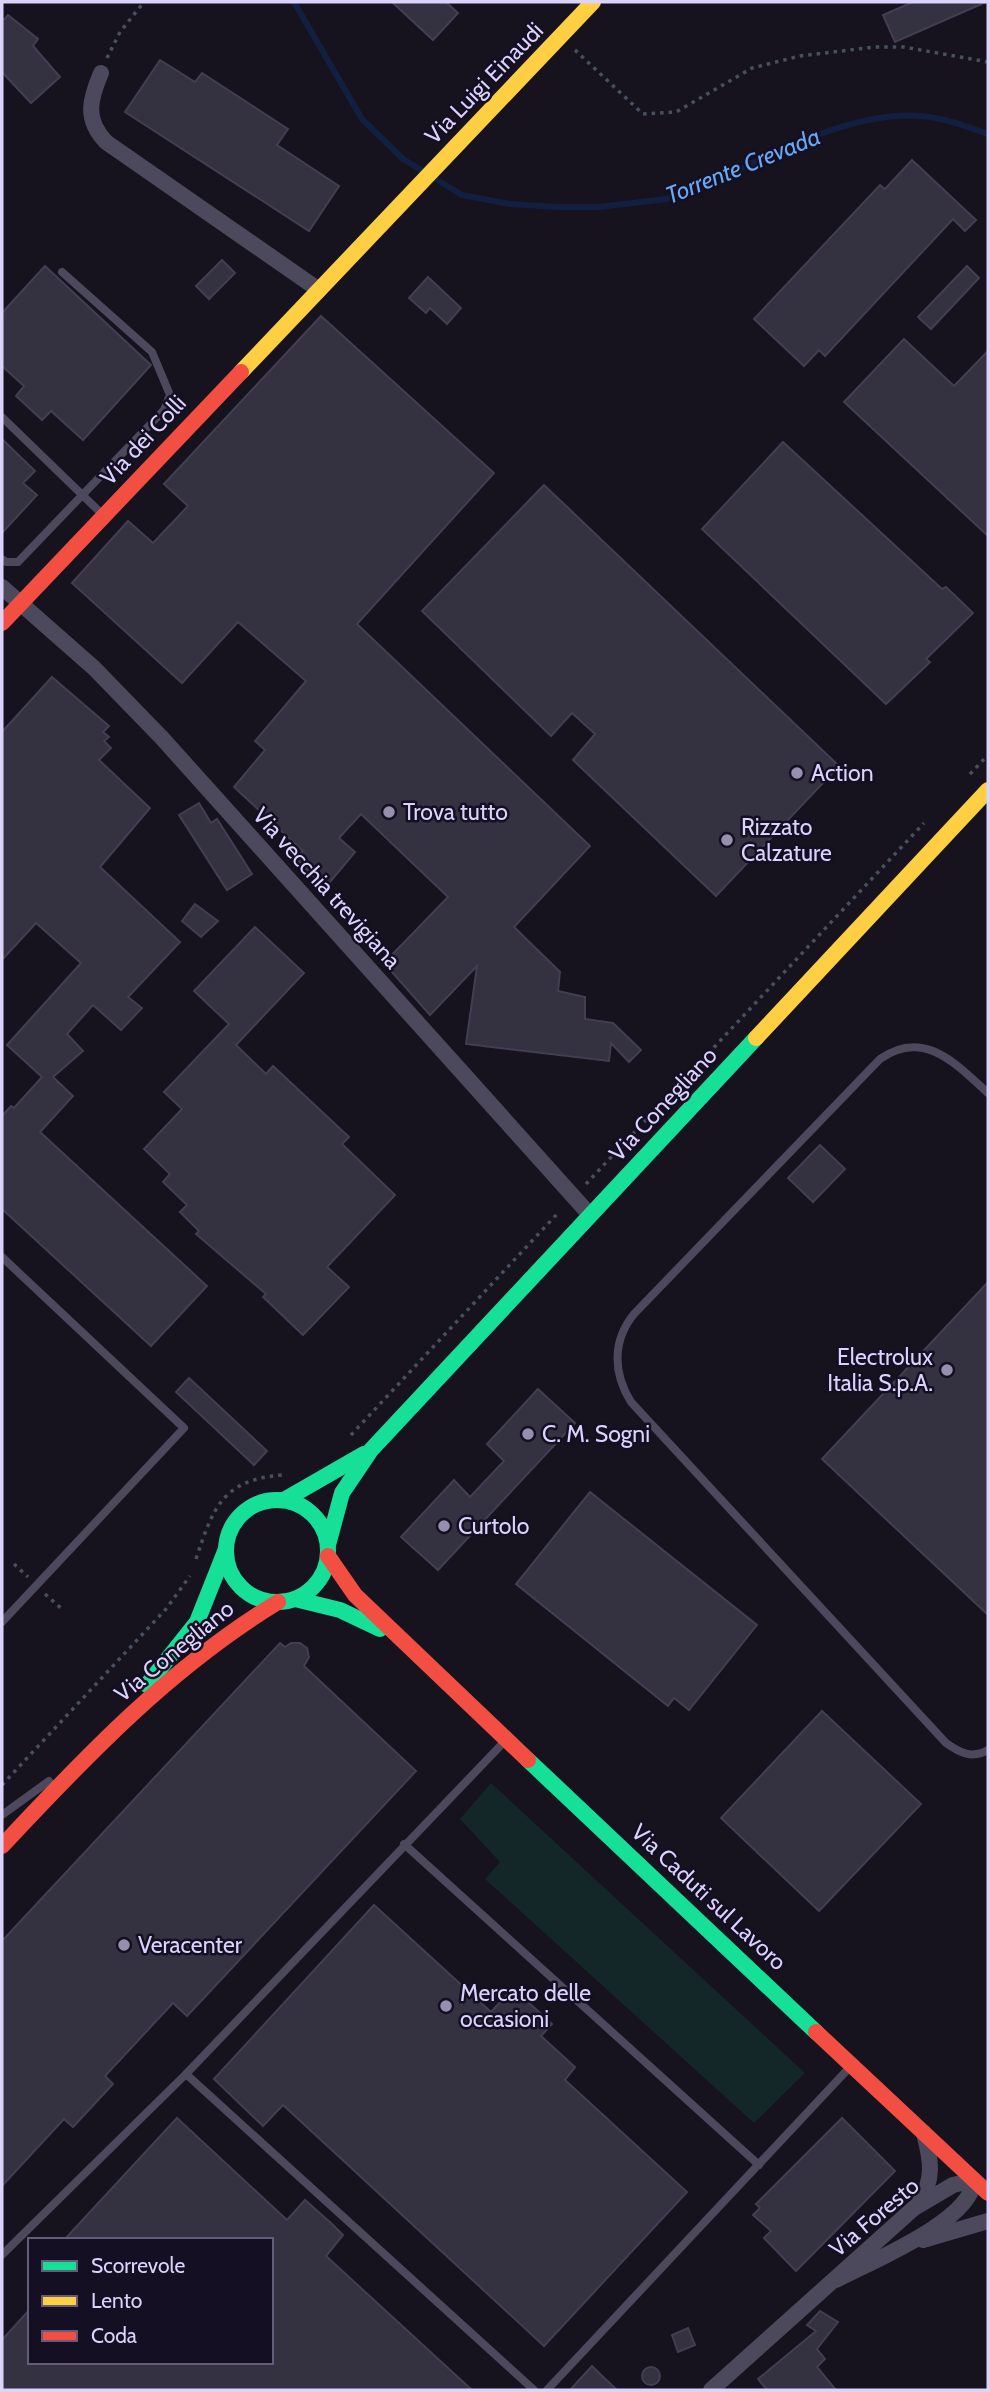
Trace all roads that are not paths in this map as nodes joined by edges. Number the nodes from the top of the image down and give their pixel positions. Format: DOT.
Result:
graph roads {
  1 [pos="593,2"];
  2 [pos="101,73"];
  3 [pos="409,196"];
  4 [pos="62,272"];
  5 [pos="319,290"];
  6 [pos="2,417"];
  7 [pos="83,495"];
  8 [pos="103,515"];
  9 [pos="2,559"];
  10 [pos="2,587"];
  11 [pos="21,601"];
  12 [pos="2,623"];
  13 [pos="988,790"];
  14 [pos="988,1093"];
  15 [pos="590,1215"];
  16 [pos="2,1257"];
  17 [pos="371,1450"];
  18 [pos="284,1500"];
  19 [pos="226,1548"];
  20 [pos="328,1551"];
  21 [pos="295,1599"];
  22 [pos="278,1602"];
  23 [pos="2,1622"];
  24 [pos="397,1637"];
  25 [pos="508,1738"];
  26 [pos="102,1741"];
  27 [pos="988,1750"];
  28 [pos="89,1753"];
  29 [pos="2,1815"];
  30 [pos="404,1844"];
  31 [pos="2,1846"];
  32 [pos="852,2065"];
  33 [pos="186,2074"];
  34 [pos="925,2133"];
  35 [pos="760,2165"];
  36 [pos="974,2180"];
  37 [pos="988,2193"];
  38 [pos="914,2208"];
  39 [pos="988,2221"];
  40 [pos="900,2247"];
  41 [pos="2,2255"];
  42 [pos="836,2280"];
  43 [pos="534,2390"];
  44 [pos="547,2390"];
  45 [pos="711,2390"];
  1 -- 3 [label="main road, Via Luigi Einaudi"];
  2 -- 5 [label="street"];
  3 -- 5 [label="main road, Via dei Colli"];
  4 -- 7 [label="lane"];
  5 -- 8 [label="main road, Via dei Colli"];
  6 -- 7 [label="lane"];
  7 -- 8 [label="lane"];
  7 -- 9 [label="lane"];
  8 -- 11 [label="main road, Via dei Colli"];
  10 -- 11 [label="street, Via vecchia trevigiana"];
  11 -- 12 [label="main road, Via dei Colli"];
  11 -- 15 [label="street, Via vecchia trevigiana"];
  13 -- 15 [label="main road, Via Conegliano"];
  14 -- 27 [label="lane"];
  15 -- 17 [label="main road, Via Conegliano"];
  16 -- 23 [label="lane"];
  17 -- 18 [label="main road, Via Conegliano"];
  17 -- 20 [label="main road, Via Conegliano"];
  18 -- 19 [label="main road"];
  18 -- 20 [label="main road"];
  19 -- 22 [label="main road"];
  19 -- 26 [label="main road, Via Conegliano"];
  20 -- 21 [label="main road"];
  20 -- 24 [label="main road, Via Caduti sul Lavoro"];
  21 -- 22 [label="main road"];
  21 -- 24 [label="main road, Via Caduti sul Lavoro"];
  22 -- 26 [label="main road, Via Conegliano"];
  24 -- 25 [label="main road, Via Caduti sul Lavoro"];
  25 -- 30 [label="lane"];
  25 -- 32 [label="main road, Via Caduti sul Lavoro"];
  26 -- 28 [label="main road, Via Conegliano"];
  28 -- 29 [label="lane"];
  28 -- 31 [label="main road, Via Conegliano"];
  30 -- 33 [label="lane"];
  30 -- 35 [label="lane"];
  32 -- 34 [label="main road, Via Caduti sul Lavoro"];
  32 -- 35 [label="lane"];
  33 -- 41 [label="lane"];
  33 -- 43 [label="lane"];
  34 -- 36 [label="main road, Via Caduti sul Lavoro"];
  34 -- 38 [label="street"];
  35 -- 44 [label="lane"];
  36 -- 37 [label="main road, Via Caduti sul Lavoro"];
  36 -- 38 [label="street, Via Foresto"];
  36 -- 40 [label="street, Via Foresto"];
  38 -- 42 [label="street, Via Foresto"];
  39 -- 40 [label="street"];
  40 -- 42 [label="street, Via Foresto"];
  42 -- 45 [label="street, Via Foresto"];
}
